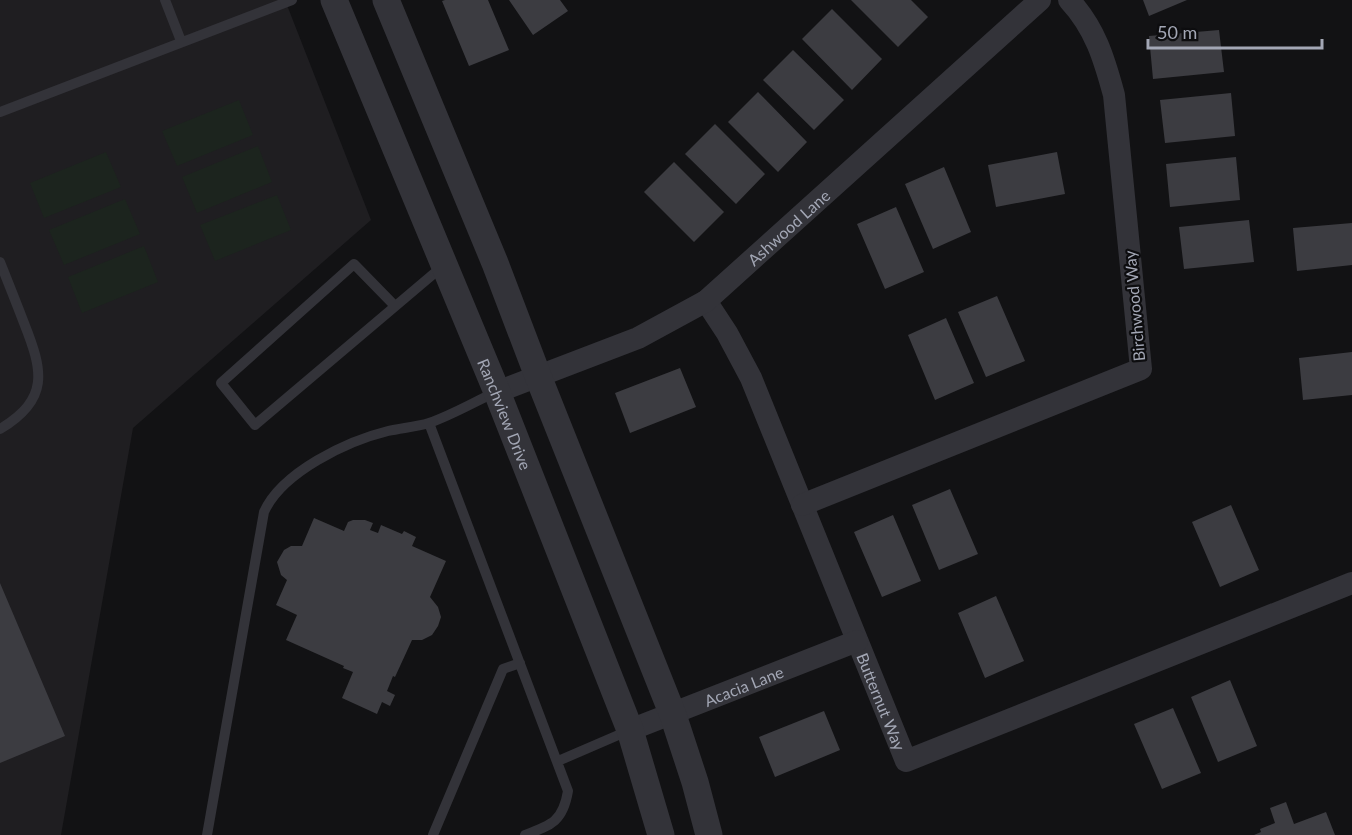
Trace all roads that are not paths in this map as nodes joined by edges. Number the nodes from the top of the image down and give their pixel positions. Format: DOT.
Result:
graph roads {
  1 [pos="165,0"];
  2 [pos="292,0"];
  3 [pos="334,0"];
  4 [pos="386,0"];
  5 [pos="1040,0"];
  6 [pos="1069,0"];
  7 [pos="182,41"];
  8 [pos="0,112"];
  9 [pos="0,262"];
  10 [pos="444,265"];
  11 [pos="706,301"];
  12 [pos="395,306"];
  13 [pos="538,376"];
  14 [pos="497,392"];
  15 [pos="429,423"];
  16 [pos="0,429"];
  17 [pos="802,505"];
  18 [pos="1352,583"];
  19 [pos="857,641"];
  20 [pos="520,663"];
  21 [pos="672,715"];
  22 [pos="630,730"];
  23 [pos="558,761"];
  24 [pos="207,835"];
  25 [pos="433,835"];
  26 [pos="525,835"];
  27 [pos="661,835"];
  28 [pos="709,835"];
  1 -- 7 [label="lane"];
  2 -- 7 [label="lane"];
  3 -- 10 [label="street, Ranchview Drive"];
  4 -- 13 [label="street"];
  5 -- 11 [label="street, Ashwood Lane"];
  6 -- 17 [label="street, Birchwood Way"];
  7 -- 8 [label="lane"];
  9 -- 16 [label="lane"];
  10 -- 12 [label="lane"];
  10 -- 14 [label="street, Ranchview Drive"];
  11 -- 13 [label="street, Ashwood Lane"];
  11 -- 17 [label="street, Butternut Way"];
  12 -- 12 [label="lane"];
  13 -- 14 [label="street, Ashwood Lane"];
  13 -- 21 [label="street"];
  14 -- 15 [label="lane"];
  14 -- 22 [label="street, Ranchview Drive"];
  15 -- 20 [label="lane"];
  15 -- 24 [label="lane"];
  17 -- 19 [label="street, Butternut Way"];
  18 -- 19 [label="street, Butternut Way"];
  19 -- 21 [label="street, Acacia Lane"];
  20 -- 23 [label="lane"];
  20 -- 25 [label="lane"];
  21 -- 22 [label="street, Acacia Lane"];
  21 -- 28 [label="street"];
  22 -- 23 [label="lane"];
  22 -- 27 [label="street, Ranchview Drive"];
  23 -- 26 [label="lane"];
}
